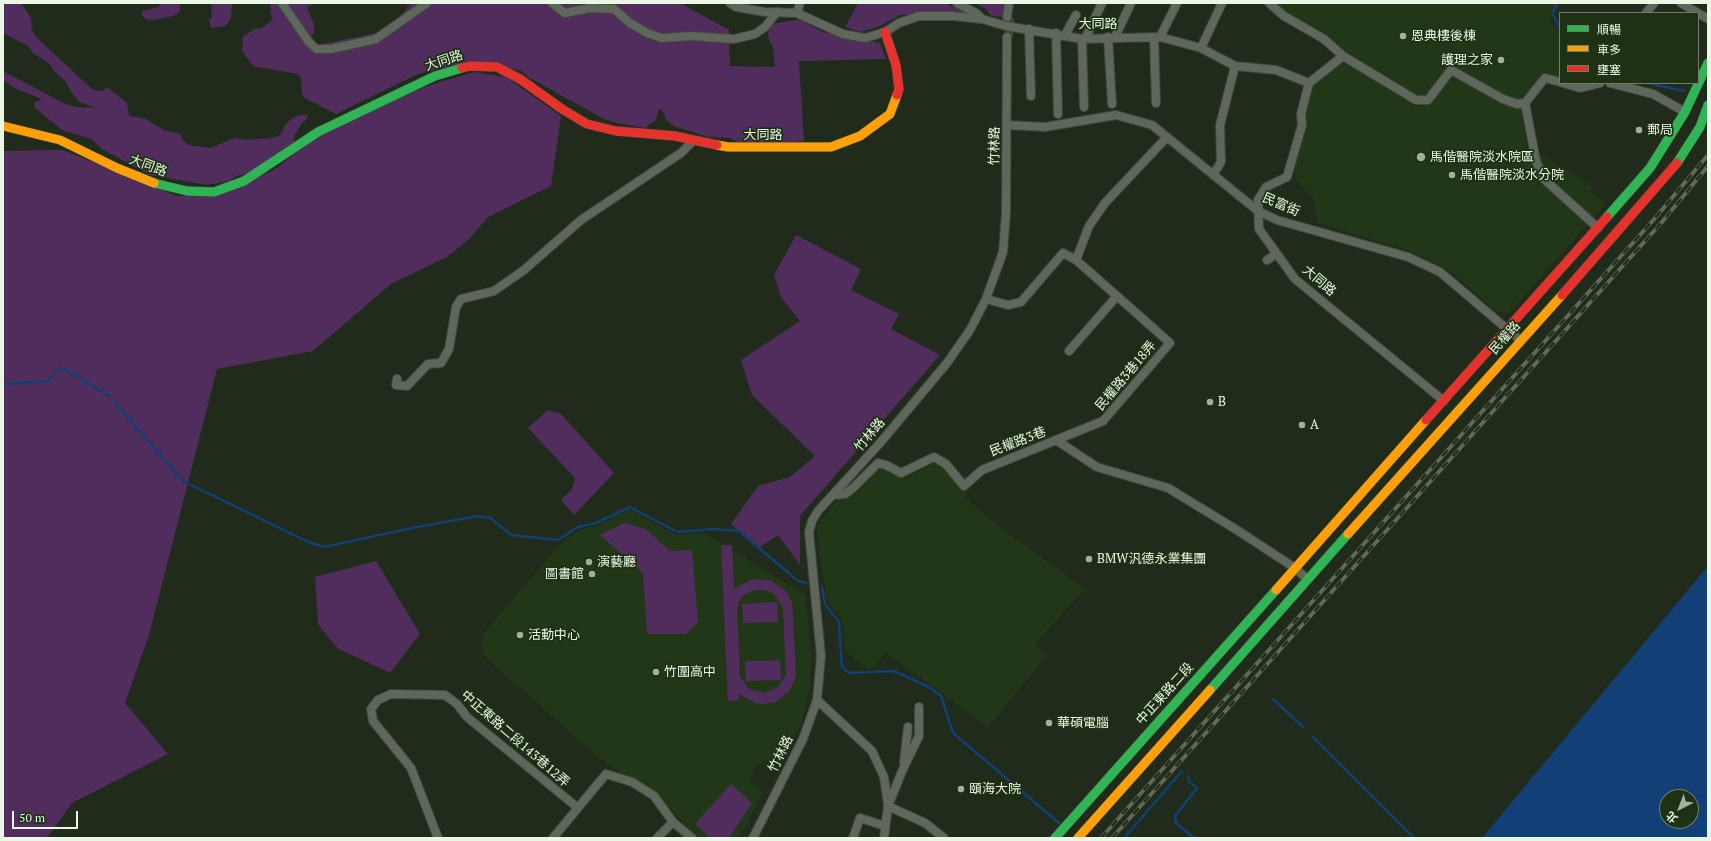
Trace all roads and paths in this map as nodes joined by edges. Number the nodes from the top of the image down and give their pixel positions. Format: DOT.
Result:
graph roads {
  1 [pos="282,3"];
  2 [pos="427,3"];
  3 [pos="552,3"];
  4 [pos="730,3"];
  5 [pos="800,3"];
  6 [pos="957,3"];
  7 [pos="1102,3"];
  8 [pos="1131,3"];
  9 [pos="1177,3"];
  10 [pos="1222,3"];
  11 [pos="1269,3"];
  12 [pos="1654,3"];
  13 [pos="1681,3"];
  14 [pos="1009,5"];
  15 [pos="777,12"];
  16 [pos="1647,12"];
  17 [pos="1696,12"];
  18 [pos="796,13"];
  19 [pos="1699,14"];
  20 [pos="1076,15"];
  21 [pos="1009,17"];
  22 [pos="982,19"];
  23 [pos="1708,19"];
  24 [pos="1029,29"];
  25 [pos="885,32"];
  26 [pos="1056,33"];
  27 [pos="1065,35"];
  28 [pos="1008,37"];
  29 [pos="1111,37"];
  30 [pos="1157,37"];
  31 [pos="1084,39"];
  32 [pos="1201,48"];
  33 [pos="1343,56"];
  34 [pos="1708,63"];
  35 [pos="1236,66"];
  36 [pos="1559,82"];
  37 [pos="1699,82"];
  38 [pos="1309,83"];
  39 [pos="1566,84"];
  40 [pos="1596,84"];
  41 [pos="1614,84"];
  42 [pos="1698,84"];
  43 [pos="1030,96"];
  44 [pos="1156,103"];
  45 [pos="1525,103"];
  46 [pos="1112,104"];
  47 [pos="1708,105"];
  48 [pos="1084,107"];
  49 [pos="1686,112"];
  50 [pos="1058,114"];
  51 [pos="1007,125"];
  52 [pos="3,126"];
  53 [pos="1168,137"];
  54 [pos="693,141"];
  55 [pos="1213,175"];
  56 [pos="1258,211"];
  57 [pos="1598,228"];
  58 [pos="1276,254"];
  59 [pos="1076,260"];
  60 [pos="1268,260"];
  61 [pos="1117,296"];
  62 [pos="986,299"];
  63 [pos="1507,329"];
  64 [pos="1520,340"];
  65 [pos="1069,350"];
  66 [pos="397,379"];
  67 [pos="1444,401"];
  68 [pos="1056,440"];
  69 [pos="833,494"];
  70 [pos="1294,568"];
  71 [pos="1307,579"];
  72 [pos="818,700"];
  73 [pos="918,707"];
  74 [pos="908,727"];
  75 [pos="903,769"];
  76 [pos="888,806"];
  77 [pos="578,808"];
  78 [pos="672,822"];
  79 [pos="885,826"];
  80 [pos="438,838"];
  81 [pos="553,838"];
  82 [pos="657,838"];
  83 [pos="692,838"];
  84 [pos="753,838"];
  85 [pos="853,838"];
  86 [pos="884,838"];
  87 [pos="944,838"];
  88 [pos="1055,838"];
  89 [pos="1078,838"];
  1 -- 2 [label="street"];
  3 -- 15 [label="street"];
  4 -- 15 [label="street, 大同路"];
  5 -- 18 [label="street"];
  6 -- 22 [label="street"];
  7 -- 31 [label="street"];
  8 -- 29 [label="street"];
  9 -- 30 [label="street"];
  10 -- 32 [label="street"];
  11 -- 33 [label="street"];
  12 -- 16 [label="street"];
  13 -- 17 [label="street"];
  14 -- 21 [label="street"];
  15 -- 18 [label="street, 大同路"];
  18 -- 25 [label="street, 大同路"];
  19 -- 23 [label="street"];
  20 -- 27 [label="street"];
  22 -- 24 [label="street, 大同路"];
  22 -- 25 [label="street, 大同路"];
  24 -- 26 [label="street, 大同路"];
  24 -- 43 [label="street"];
  25 -- 54 [label="main road, 大同路"];
  26 -- 27 [label="street, 大同路"];
  26 -- 50 [label="street"];
  27 -- 31 [label="street, 大同路"];
  28 -- 51 [label="street, 竹林路"];
  29 -- 30 [label="street, 大同路"];
  29 -- 31 [label="street, 大同路"];
  29 -- 46 [label="street"];
  30 -- 32 [label="street, 大同路"];
  30 -- 44 [label="street"];
  31 -- 48 [label="street"];
  32 -- 35 [label="street, 大同路"];
  33 -- 38 [label="street"];
  33 -- 45 [label="street"];
  34 -- 37 [label="main road, 民權路"];
  35 -- 38 [label="street, 大同路"];
  35 -- 55 [label="street"];
  36 -- 45 [label="street"];
  38 -- 56 [label="street, 大同路"];
  39 -- 40 [label="street"];
  41 -- 49 [label="street"];
  42 -- 49 [label="main road, 民權路"];
  45 -- 57 [label="street"];
  47 -- 64 [label="main road, 民權路"];
  49 -- 57 [label="main road, 民權路"];
  51 -- 53 [label="street, 民富街"];
  51 -- 62 [label="street, 竹林路"];
  52 -- 54 [label="main road, 大同路"];
  53 -- 55 [label="street, 民富街"];
  53 -- 59 [label="street"];
  54 -- 66 [label="street"];
  55 -- 56 [label="street, 民富街"];
  56 -- 58 [label="street, 大同路"];
  56 -- 63 [label="street, 民富街"];
  57 -- 63 [label="main road, 民權路"];
  58 -- 60 [label="street"];
  58 -- 67 [label="street, 大同路"];
  59 -- 61 [label="street"];
  59 -- 62 [label="street"];
  61 -- 65 [label="street"];
  61 -- 68 [label="street, 民權路3巷18弄"];
  62 -- 69 [label="street, 竹林路"];
  63 -- 64 [label="street, 民富街"];
  63 -- 67 [label="main road, 民權路"];
  64 -- 71 [label="main road, 民權路"];
  67 -- 70 [label="main road, 民權路"];
  68 -- 69 [label="street, 民權路3巷"];
  68 -- 70 [label="street, 民權路3巷"];
  69 -- 72 [label="street, 竹林路"];
  70 -- 71 [label="street, 民權路3巷"];
  70 -- 88 [label="main road, 中正東路二段"];
  71 -- 89 [label="main road"];
  72 -- 76 [label="street"];
  72 -- 84 [label="street, 竹林路"];
  73 -- 75 [label="street"];
  74 -- 75 [label="street"];
  75 -- 76 [label="street"];
  76 -- 79 [label="street"];
  76 -- 87 [label="street"];
  77 -- 78 [label="street"];
  77 -- 80 [label="street, 中正東路二段143巷12弄"];
  77 -- 81 [label="street"];
  78 -- 82 [label="street"];
  78 -- 83 [label="street"];
  79 -- 85 [label="street"];
  79 -- 86 [label="street"];
}
